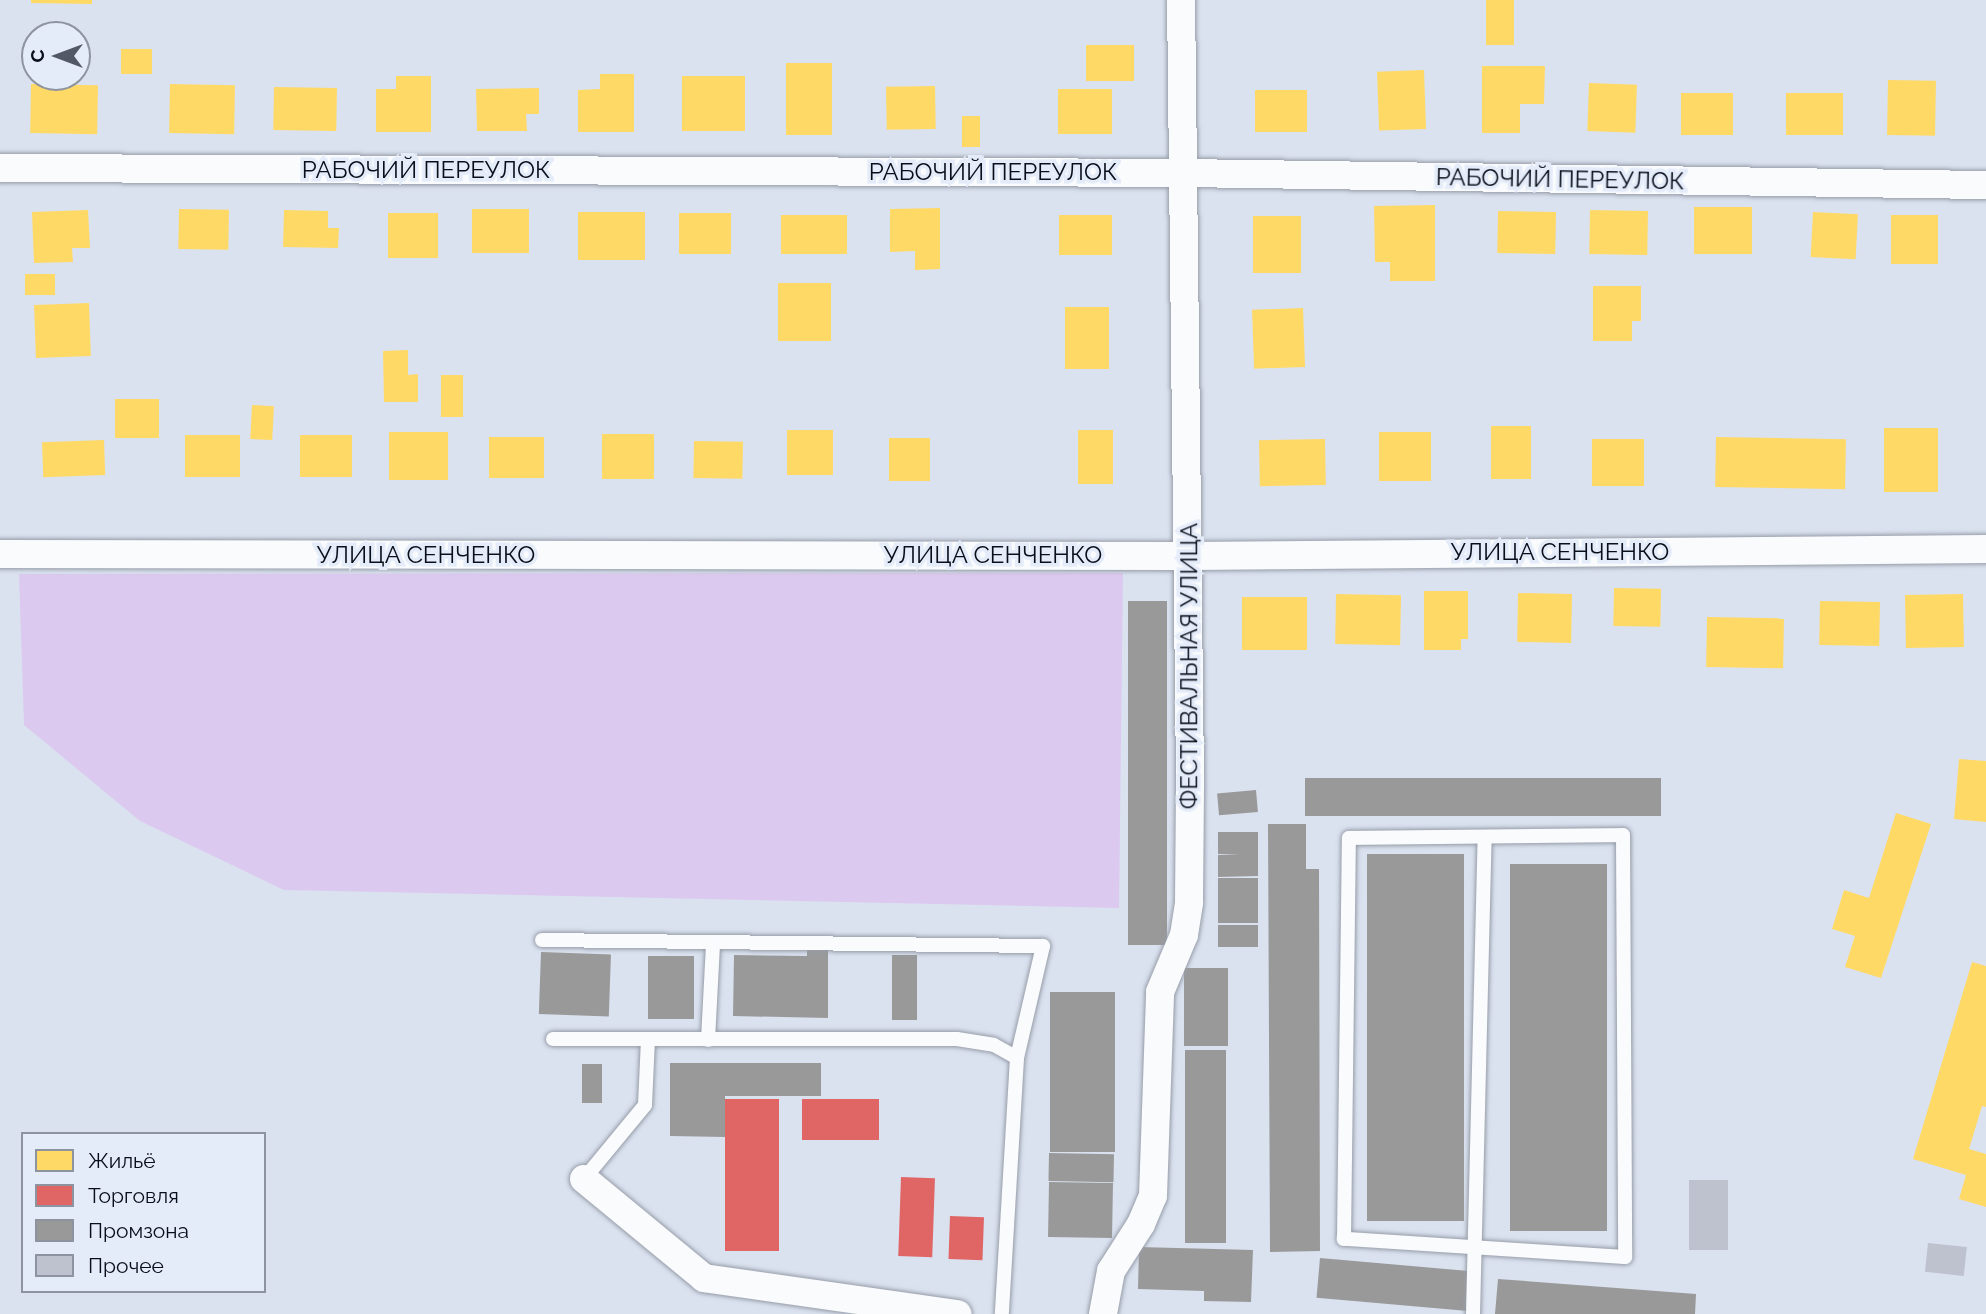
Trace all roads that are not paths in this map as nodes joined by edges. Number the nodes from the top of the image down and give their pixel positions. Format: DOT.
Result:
graph roads {
  1 [pos="1181,0"];
  2 [pos="0,168"];
  3 [pos="1182,173"];
  4 [pos="1986,185"];
  5 [pos="1986,549"];
  6 [pos="0,554"];
  7 [pos="1188,555"];
  8 [pos="1485,838"];
  9 [pos="542,940"];
  10 [pos="713,944"];
  11 [pos="552,1039"];
  12 [pos="648,1039"];
  13 [pos="708,1040"];
  14 [pos="1017,1058"];
  15 [pos="584,1179"];
  16 [pos="1475,1249"];
  17 [pos="957,1314"];
  18 [pos="1002,1314"];
  19 [pos="1103,1314"];
  20 [pos="1473,1314"];
  1 -- 3 [label="street, ФЕСТИВАЛЬНАЯ УЛИЦА"];
  2 -- 3 [label="street, РАБОЧИЙ ПЕРЕУЛОК"];
  3 -- 4 [label="street, РАБОЧИЙ ПЕРЕУЛОК"];
  3 -- 7 [label="street, ФЕСТИВАЛЬНАЯ УЛИЦА"];
  5 -- 7 [label="street, УЛИЦА СЕНЧЕНКО"];
  6 -- 7 [label="street, УЛИЦА СЕНЧЕНКО"];
  7 -- 19 [label="street, ФЕСТИВАЛЬНАЯ УЛИЦА"];
  8 -- 16 [label="lane"];
  8 -- 16 [label="lane"];
  8 -- 16 [label="lane"];
  9 -- 10 [label="lane"];
  10 -- 13 [label="lane"];
  10 -- 14 [label="lane"];
  11 -- 12 [label="lane"];
  12 -- 13 [label="lane"];
  12 -- 15 [label="lane"];
  13 -- 14 [label="lane"];
  14 -- 18 [label="lane"];
  15 -- 17 [label="street"];
  16 -- 20 [label="lane"];
}
